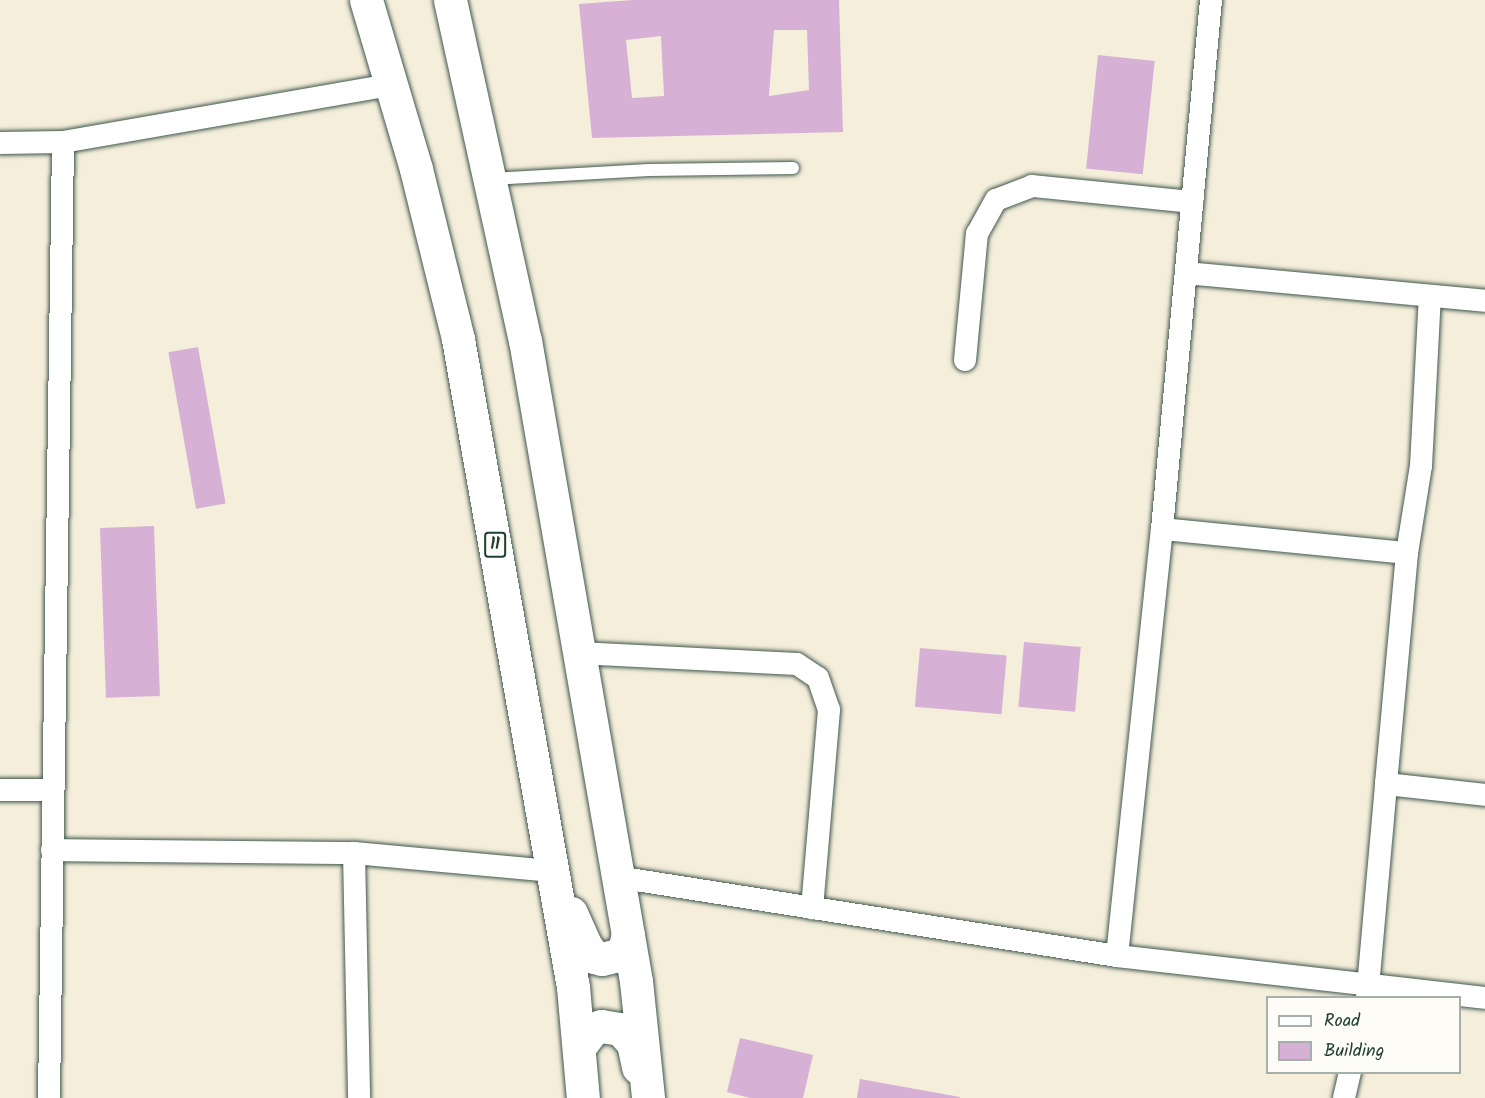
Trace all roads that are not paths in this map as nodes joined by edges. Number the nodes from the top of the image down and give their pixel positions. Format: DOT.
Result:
graph roads {
  1 [pos="366,0"];
  2 [pos="450,0"];
  3 [pos="1211,0"];
  4 [pos="389,85"];
  5 [pos="63,142"];
  6 [pos="0,143"];
  7 [pos="793,168"];
  8 [pos="491,179"];
  9 [pos="1192,202"];
  10 [pos="1186,273"];
  11 [pos="1430,296"];
  12 [pos="1485,301"];
  13 [pos="965,360"];
  14 [pos="1162,529"];
  15 [pos="1407,553"];
  16 [pos="578,653"];
  17 [pos="1386,784"];
  18 [pos="0,790"];
  19 [pos="53,790"];
  20 [pos="1485,795"];
  21 [pos="52,850"];
  22 [pos="354,853"];
  23 [pos="553,871"];
  24 [pos="617,877"];
  25 [pos="812,908"];
  26 [pos="628,934"];
  27 [pos="1117,956"];
  28 [pos="1369,991"];
  29 [pos="1452,996"];
  30 [pos="1461,997"];
  31 [pos="1485,998"];
  32 [pos="580,1046"];
  33 [pos="1350,1074"];
  34 [pos="49,1098"];
  35 [pos="359,1098"];
  36 [pos="584,1098"];
  37 [pos="646,1098"];
  38 [pos="1344,1098"];
  1 -- 4 [label="highway, 11"];
  2 -- 8 [label="highway"];
  3 -- 9 [label="street"];
  4 -- 5 [label="street"];
  4 -- 23 [label="highway, 11"];
  5 -- 6 [label="street"];
  5 -- 19 [label="street"];
  7 -- 8 [label="lane"];
  8 -- 16 [label="highway"];
  9 -- 10 [label="street"];
  9 -- 13 [label="street"];
  10 -- 11 [label="street"];
  10 -- 14 [label="street"];
  11 -- 12 [label="street"];
  11 -- 15 [label="street"];
  14 -- 15 [label="street"];
  14 -- 27 [label="street"];
  15 -- 17 [label="street"];
  16 -- 24 [label="highway"];
  16 -- 25 [label="street"];
  17 -- 20 [label="street"];
  17 -- 28 [label="street"];
  18 -- 19 [label="street"];
  19 -- 21 [label="street"];
  21 -- 22 [label="street"];
  21 -- 34 [label="street"];
  22 -- 23 [label="street"];
  22 -- 35 [label="street"];
  23 -- 26 [label="highway"];
  23 -- 32 [label="highway, 11"];
  24 -- 25 [label="street"];
  24 -- 26 [label="highway"];
  25 -- 27 [label="street"];
  26 -- 37 [label="highway"];
  27 -- 28 [label="street"];
  28 -- 29 [label="street"];
  30 -- 31 [label="street"];
  32 -- 36 [label="highway, 11"];
  32 -- 37 [label="highway"];
  33 -- 38 [label="street"];
}
